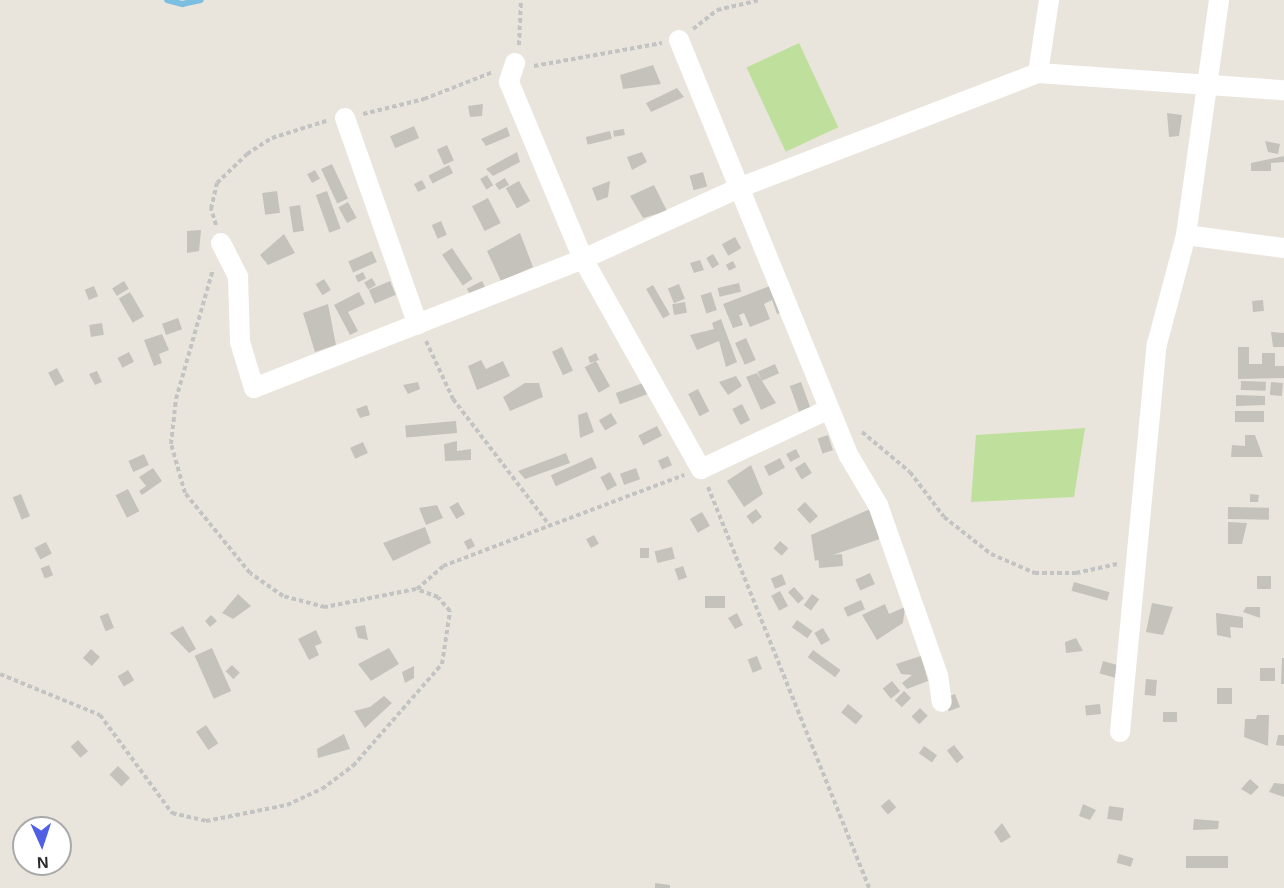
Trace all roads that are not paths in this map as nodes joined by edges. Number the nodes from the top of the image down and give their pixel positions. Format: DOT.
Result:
graph roads {
  1 [pos="1049,0"];
  2 [pos="1219,0"];
  3 [pos="679,40"];
  4 [pos="515,63"];
  5 [pos="1038,73"];
  6 [pos="1209,84"];
  7 [pos="1284,90"];
  8 [pos="345,118"];
  9 [pos="741,187"];
  10 [pos="1186,235"];
  11 [pos="221,243"];
  12 [pos="1284,248"];
  13 [pos="583,259"];
  14 [pos="418,325"];
  15 [pos="829,409"];
  16 [pos="942,702"];
  17 [pos="1120,732"];
  1 -- 5 [label="street"];
  2 -- 6 [label="street"];
  3 -- 9 [label="street"];
  4 -- 13 [label="street"];
  5 -- 6 [label="street"];
  5 -- 9 [label="street"];
  6 -- 7 [label="street"];
  6 -- 10 [label="street"];
  8 -- 14 [label="street"];
  9 -- 13 [label="street"];
  9 -- 15 [label="street"];
  10 -- 12 [label="street"];
  10 -- 17 [label="street"];
  11 -- 14 [label="street"];
  13 -- 14 [label="street"];
  13 -- 15 [label="street"];
  15 -- 16 [label="street"];
}
